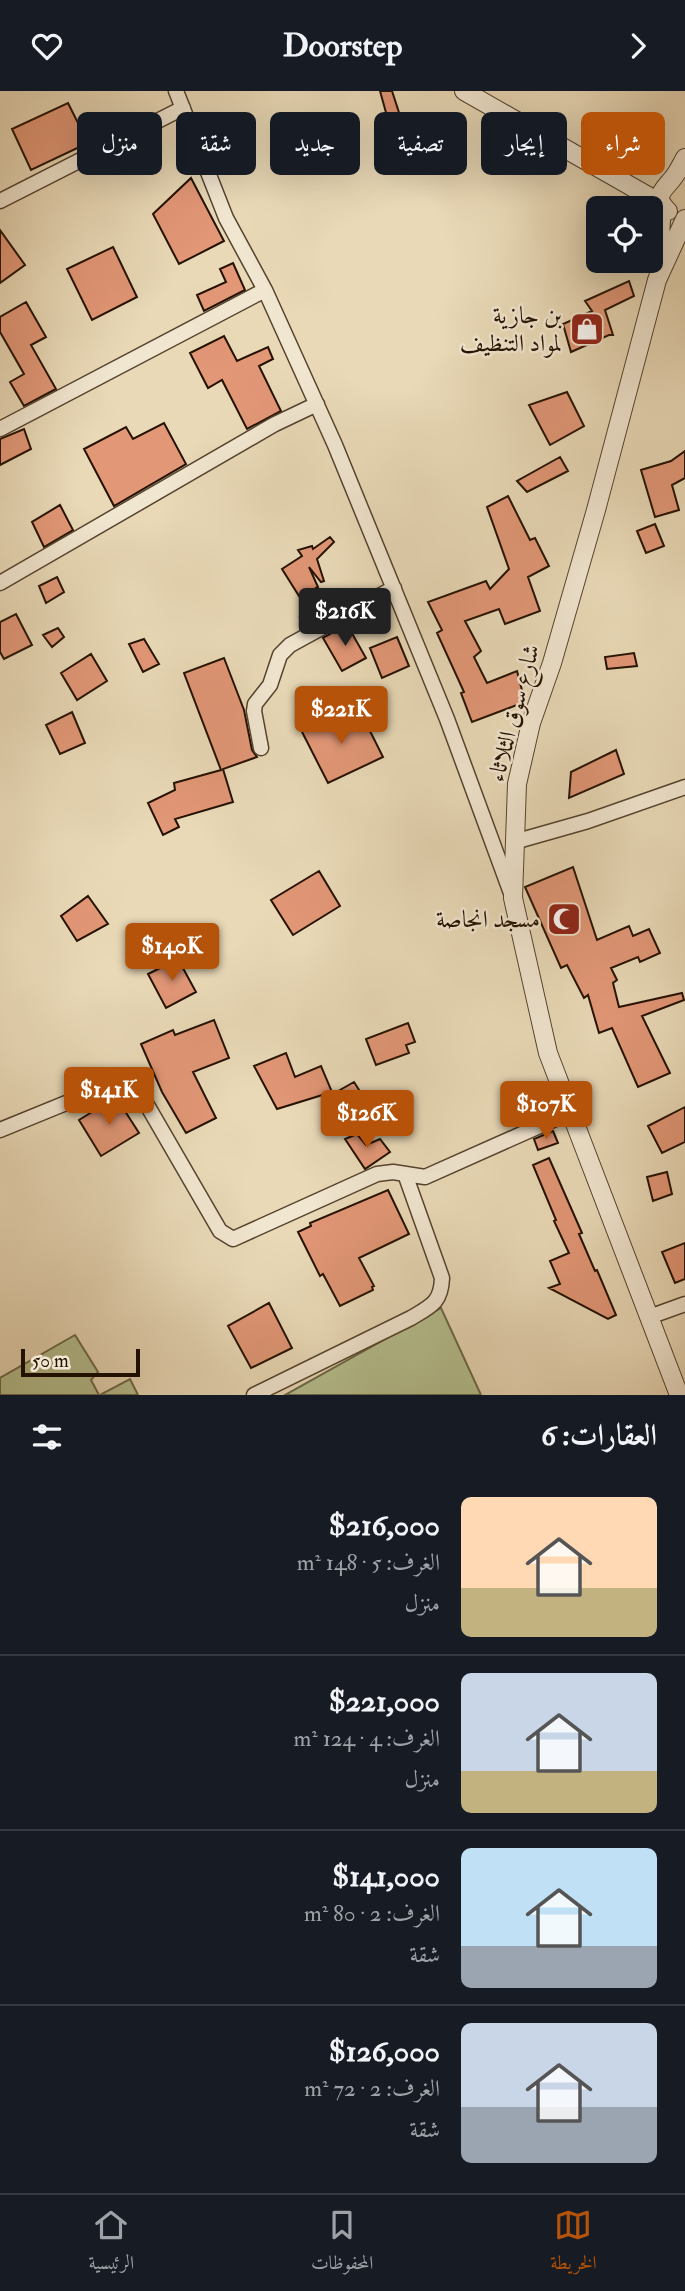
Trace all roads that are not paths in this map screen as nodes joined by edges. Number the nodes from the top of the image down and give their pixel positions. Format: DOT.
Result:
graph roads {
  1 [pos="176,91"];
  2 [pos="464,91"];
  3 [pos="183,108"];
  4 [pos="685,158"];
  5 [pos="678,181"];
  6 [pos="630,186"];
  7 [pos="648,196"];
  8 [pos="661,196"];
  9 [pos="0,201"];
  10 [pos="663,205"];
  11 [pos="685,211"];
  12 [pos="685,219"];
  13 [pos="658,273"];
  14 [pos="657,281"];
  15 [pos="265,290"];
  16 [pos="317,404"];
  17 [pos="0,429"];
  18 [pos="0,583"];
  19 [pos="394,588"];
  20 [pos="261,748"];
  21 [pos="685,787"];
  22 [pos="514,842"];
  23 [pos="513,898"];
  24 [pos="571,1112"];
  25 [pos="0,1130"];
  26 [pos="405,1174"];
  27 [pos="685,1304"];
  28 [pos="649,1317"];
  29 [pos="254,1395"];
  30 [pos="679,1395"];
  1 -- 3 [label="street"];
  2 -- 6 [label="street"];
  3 -- 9 [label="street"];
  3 -- 15 [label="street"];
  4 -- 5 [label="street"];
  5 -- 6 [label="street"];
  5 -- 8 [label="street"];
  6 -- 7 [label="street"];
  10 -- 11 [label="street"];
  12 -- 14 [label="street"];
  13 -- 14 [label="street"];
  14 -- 22 [label="street, شارع سوق الثلاثاء"];
  15 -- 16 [label="street"];
  15 -- 17 [label="street"];
  16 -- 18 [label="street"];
  16 -- 19 [label="street"];
  19 -- 20 [label="street"];
  19 -- 23 [label="street"];
  21 -- 22 [label="street"];
  22 -- 23 [label="street, شارع سوق الثلاثاء"];
  23 -- 24 [label="street, شارع سوق الثلاثاء"];
  24 -- 26 [label="street"];
  24 -- 28 [label="street, شارع سوق الثلاثاء"];
  25 -- 26 [label="street"];
  26 -- 29 [label="street"];
  27 -- 28 [label="street"];
  28 -- 30 [label="street, شارع سوق الثلاثاء"];
}
